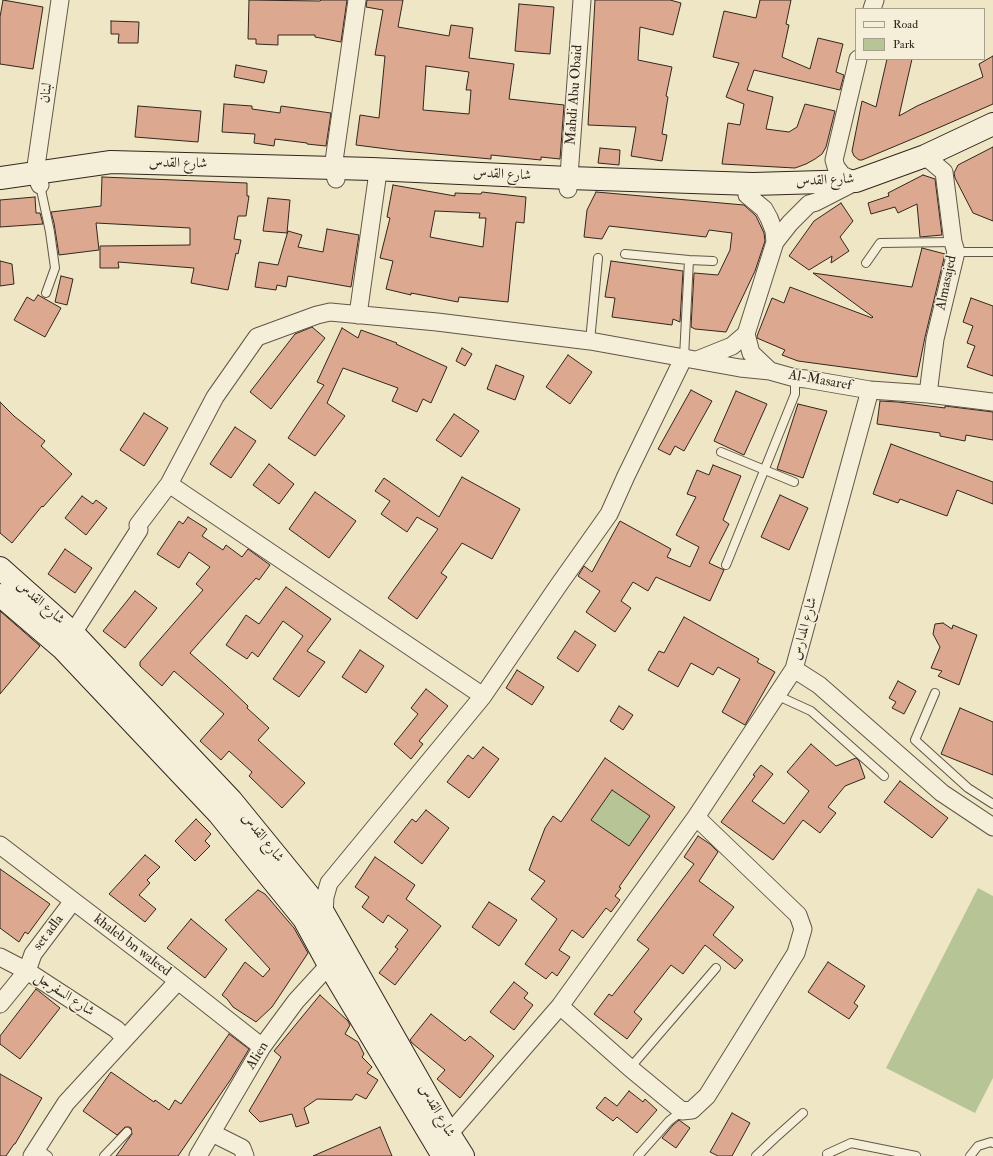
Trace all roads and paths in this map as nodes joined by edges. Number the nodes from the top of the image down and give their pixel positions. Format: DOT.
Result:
graph roads {
  1 [pos="60,0"];
  2 [pos="357,0"];
  3 [pos="582,0"];
  4 [pos="858,60"];
  5 [pos="993,124"];
  6 [pos="837,144"];
  7 [pos="925,156"];
  8 [pos="334,173"];
  9 [pos="374,174"];
  10 [pos="0,178"];
  11 [pos="38,179"];
  12 [pos="856,181"];
  13 [pos="813,182"];
  14 [pos="568,183"];
  15 [pos="0,190"];
  16 [pos="747,195"];
  17 [pos="775,242"];
  18 [pos="955,247"];
  19 [pos="993,252"];
  20 [pos="625,254"];
  21 [pos="598,258"];
  22 [pos="689,260"];
  23 [pos="713,261"];
  24 [pos="866,263"];
  25 [pos="46,293"];
  26 [pos="358,315"];
  27 [pos="746,334"];
  28 [pos="590,341"];
  29 [pos="691,359"];
  30 [pos="770,371"];
  31 [pos="795,378"];
  32 [pos="870,390"];
  33 [pos="928,394"];
  34 [pos="993,402"];
  35 [pos="721,452"];
  36 [pos="765,470"];
  37 [pos="794,482"];
  38 [pos="169,484"];
  39 [pos="726,565"];
  40 [pos="0,568"];
  41 [pos="0,595"];
  42 [pos="68,641"];
  43 [pos="794,669"];
  44 [pos="935,693"];
  45 [pos="776,695"];
  46 [pos="483,696"];
  47 [pos="884,776"];
  48 [pos="993,804"];
  49 [pos="696,817"];
  50 [pos="993,827"];
  51 [pos="0,845"];
  52 [pos="329,883"];
  53 [pos="301,885"];
  54 [pos="73,901"];
  55 [pos="324,914"];
  56 [pos="0,957"];
  57 [pos="336,957"];
  58 [pos="716,968"];
  59 [pos="27,971"];
  60 [pos="178,981"];
  61 [pos="0,1004"];
  62 [pos="560,1006"];
  63 [pos="126,1038"];
  64 [pos="262,1047"];
  65 [pos="630,1068"];
  66 [pos="682,1111"];
  67 [pos="803,1113"];
  68 [pos="127,1132"];
  69 [pos="212,1133"];
  70 [pos="442,1143"];
  71 [pos="993,1143"];
  72 [pos="39,1153"];
  73 [pos="827,1154"];
  74 [pos="104,1156"];
  75 [pos="198,1156"];
  76 [pos="245,1156"];
  77 [pos="464,1156"];
  78 [pos="638,1156"];
  79 [pos="756,1156"];
  80 [pos="916,1156"];
  81 [pos="970,1156"];
  1 -- 11 [label="street, لبنان"];
  2 -- 8 [label="street"];
  3 -- 14 [label="street, Mahdi Abu Obaid"];
  4 -- 6 [label="street"];
  5 -- 7 [label="main road, شارع القدس"];
  6 -- 12 [label="street"];
  6 -- 13 [label="street"];
  7 -- 12 [label="main road, شارع القدس"];
  7 -- 18 [label="street, Almasajed"];
  8 -- 9 [label="main road"];
  8 -- 11 [label="main road"];
  9 -- 14 [label="main road"];
  9 -- 26 [label="street"];
  10 -- 11 [label="main road"];
  11 -- 15 [label="main road"];
  11 -- 25 [label="lane"];
  12 -- 13 [label="main road, شارع القدس"];
  12 -- 17 [label="street"];
  13 -- 14 [label="main road, شارع القدس"];
  13 -- 16 [label="main road"];
  14 -- 16 [label="main road"];
  16 -- 17 [label="street"];
  17 -- 27 [label="street"];
  18 -- 19 [label="lane"];
  18 -- 24 [label="lane"];
  18 -- 33 [label="street, Almasajed"];
  20 -- 22 [label="lane"];
  21 -- 28 [label="lane"];
  22 -- 23 [label="lane"];
  22 -- 29 [label="lane"];
  26 -- 28 [label="street, Al-Masaref"];
  26 -- 38 [label="street, Al-Masaref"];
  27 -- 29 [label="street"];
  27 -- 30 [label="street, Al-Masaref"];
  28 -- 29 [label="street, Al-Masaref"];
  29 -- 30 [label="street, Al-Masaref"];
  29 -- 46 [label="street"];
  30 -- 31 [label="street, Al-Masaref"];
  31 -- 32 [label="street, Al-Masaref"];
  31 -- 36 [label="lane"];
  32 -- 33 [label="street, Al-Masaref"];
  32 -- 43 [label="street, شارع المدارس"];
  33 -- 34 [label="street, Al-Masaref"];
  35 -- 36 [label="lane"];
  36 -- 37 [label="lane"];
  36 -- 39 [label="lane"];
  38 -- 42 [label="street, Al-Masaref"];
  38 -- 46 [label="street"];
  40 -- 42 [label="main road, شارع القدس"];
  41 -- 42 [label="main road, شارع القدس"];
  42 -- 53 [label="main road, شارع القدس"];
  42 -- 57 [label="main road, شارع القدس"];
  43 -- 45 [label="street"];
  43 -- 50 [label="street, شارع المدارس"];
  44 -- 48 [label="lane"];
  45 -- 47 [label="lane"];
  45 -- 49 [label="street"];
  46 -- 52 [label="street"];
  49 -- 62 [label="street"];
  49 -- 66 [label="street"];
  51 -- 54 [label="street, khaleb bn waleed"];
  52 -- 53 [label="street"];
  52 -- 55 [label="street"];
  53 -- 55 [label="main road, شارع القدس"];
  54 -- 59 [label="street, set adla"];
  54 -- 60 [label="street, khaleb bn waleed"];
  55 -- 57 [label="main road, شارع القدس"];
  56 -- 59 [label="street, شارع السفرجل"];
  57 -- 64 [label="street, Alien"];
  57 -- 70 [label="main road, شارع القدس"];
  58 -- 65 [label="lane"];
  59 -- 61 [label="street, set adla"];
  59 -- 63 [label="street, شارع السفرجل"];
  60 -- 63 [label="street"];
  60 -- 64 [label="street, khaleb bn waleed"];
  62 -- 65 [label="street"];
  62 -- 70 [label="street"];
  63 -- 72 [label="street"];
  64 -- 69 [label="street, Alien"];
  65 -- 66 [label="street"];
  66 -- 78 [label="lane"];
  67 -- 79 [label="lane"];
  68 -- 74 [label="lane"];
  69 -- 75 [label="street, Alien"];
  69 -- 76 [label="street"];
  70 -- 77 [label="main road, شارع القدس"];
  71 -- 81 [label="lane"];
  73 -- 80 [label="lane"];
}
